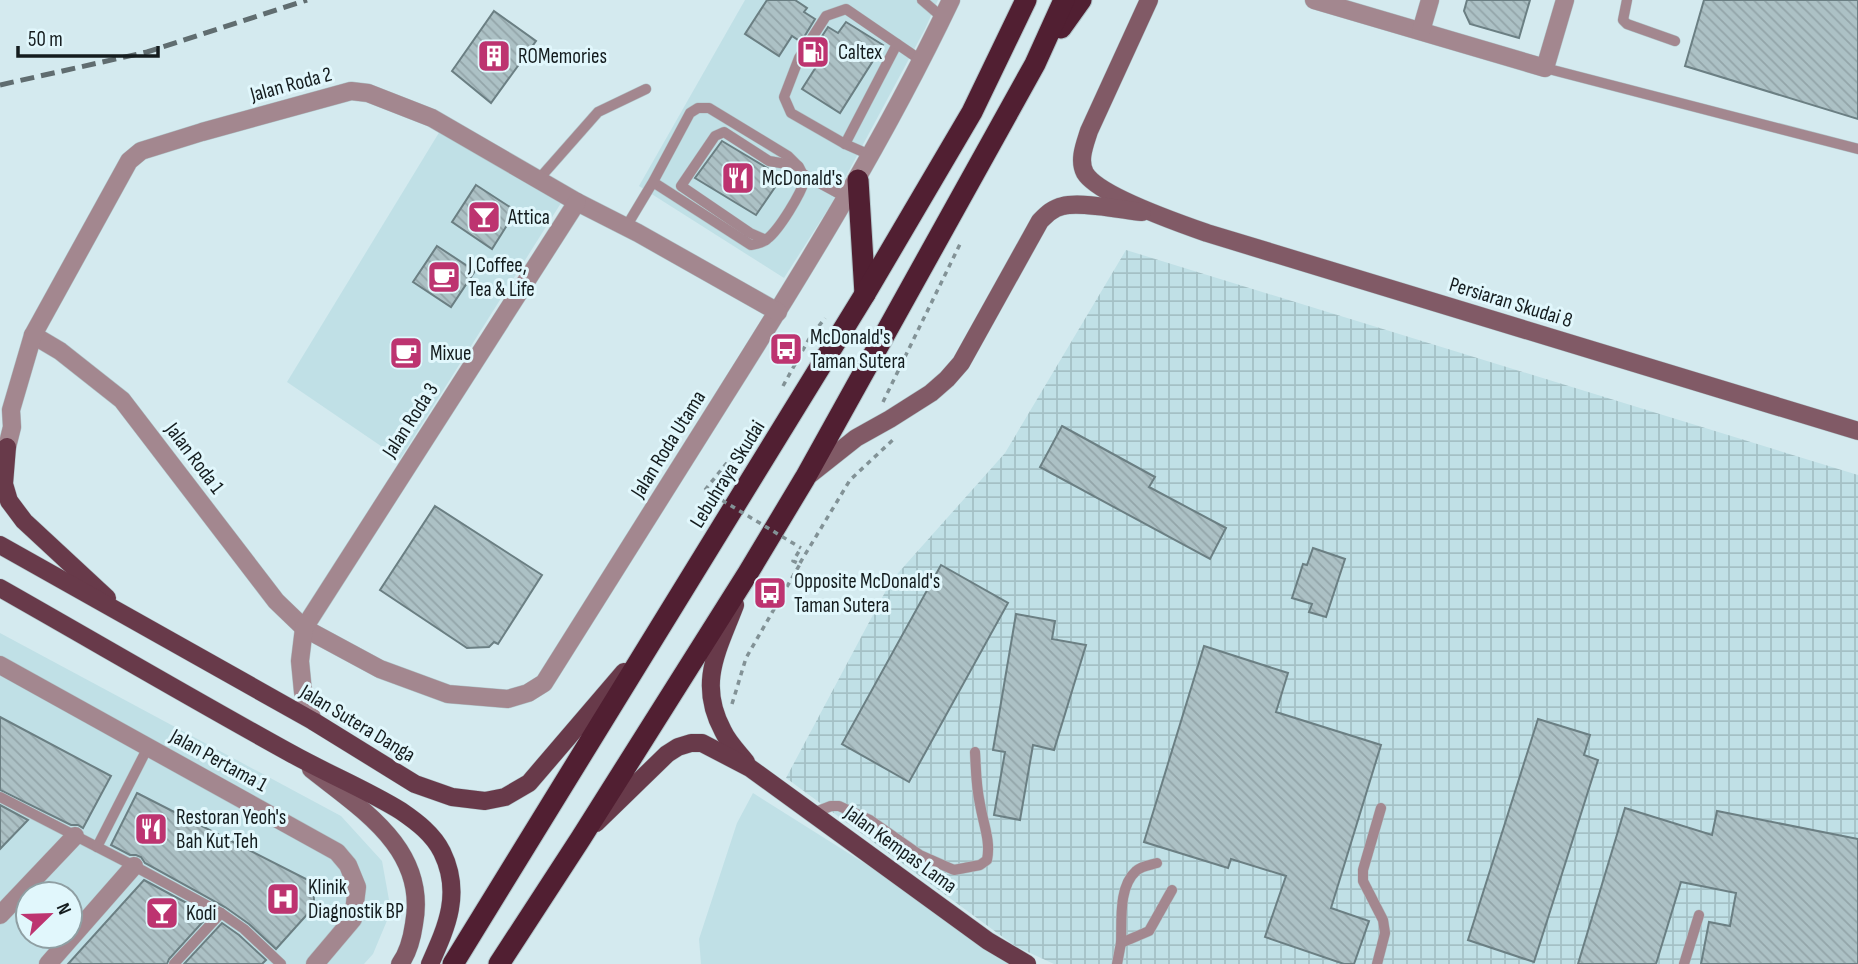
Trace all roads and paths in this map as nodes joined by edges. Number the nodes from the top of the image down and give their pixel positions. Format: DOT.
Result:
graph roads {
  1 [pos="922,0"];
  2 [pos="951,0"];
  3 [pos="1026,0"];
  4 [pos="1064,0"];
  5 [pos="1081,0"];
  6 [pos="1149,0"];
  7 [pos="1430,0"];
  8 [pos="1565,0"];
  9 [pos="1627,0"];
  10 [pos="1322,1"];
  11 [pos="943,18"];
  12 [pos="1421,31"];
  13 [pos="1675,41"];
  14 [pos="897,44"];
  15 [pos="922,61"];
  16 [pos="1035,64"];
  17 [pos="1545,68"];
  18 [pos="646,89"];
  19 [pos="845,144"];
  20 [pos="1858,149"];
  21 [pos="870,155"];
  22 [pos="801,170"];
  23 [pos="538,180"];
  24 [pos="653,182"];
  25 [pos="853,189"];
  26 [pos="577,202"];
  27 [pos="1153,213"];
  28 [pos="626,227"];
  29 [pos="766,240"];
  30 [pos="865,294"];
  31 [pos="778,312"];
  32 [pos="33,335"];
  33 [pos="5,415"];
  34 [pos="1858,431"];
  35 [pos="898,436"];
  36 [pos="4,454"];
  37 [pos="730,459"];
  38 [pos="805,478"];
  39 [pos="0,545"];
  40 [pos="800,564"];
  41 [pos="748,573"];
  42 [pos="5,593"];
  43 [pos="127,617"];
  44 [pos="304,628"];
  45 [pos="659,633"];
  46 [pos="0,665"];
  47 [pos="313,721"];
  48 [pos="723,733"];
  49 [pos="148,747"];
  50 [pos="975,752"];
  51 [pos="292,754"];
  52 [pos="750,768"];
  53 [pos="0,797"];
  54 [pos="1381,808"];
  55 [pos="813,813"];
  56 [pos="75,836"];
  57 [pos="581,838"];
  58 [pos="97,847"];
  59 [pos="1157,863"];
  60 [pos="134,866"];
  61 [pos="1172,890"];
  62 [pos="221,913"];
  63 [pos="0,915"];
  64 [pos="1699,915"];
  65 [pos="1121,943"];
  66 [pos="48,964"];
  67 [pos="174,964"];
  68 [pos="281,964"];
  69 [pos="315,964"];
  70 [pos="400,964"];
  71 [pos="430,964"];
  72 [pos="453,964"];
  73 [pos="499,964"];
  74 [pos="1027,964"];
  75 [pos="1117,964"];
  76 [pos="1377,964"];
  77 [pos="1684,964"];
  1 -- 11 [label="lane"];
  2 -- 11 [label="street, Jalan Roda Utama"];
  3 -- 30 [label="highway, Lebuhraya Skudai"];
  4 -- 16 [label="highway"];
  5 -- 16 [label="highway"];
  6 -- 27 [label="street"];
  7 -- 12 [label="street"];
  8 -- 17 [label="street"];
  9 -- 13 [label="lane"];
  10 -- 12 [label="street"];
  11 -- 15 [label="street, Jalan Roda Utama"];
  12 -- 17 [label="street"];
  14 -- 15 [label="lane"];
  14 -- 19 [label="lane"];
  14 -- 19 [label="lane"];
  15 -- 21 [label="street, Jalan Roda Utama"];
  16 -- 38 [label="highway"];
  17 -- 20 [label="lane"];
  18 -- 23 [label="lane"];
  19 -- 21 [label="lane"];
  21 -- 25 [label="street, Jalan Roda Utama"];
  22 -- 24 [label="lane"];
  22 -- 25 [label="lane"];
  22 -- 29 [label="lane"];
  22 -- 29 [label="lane"];
  23 -- 26 [label="street, Jalan Roda 2"];
  23 -- 32 [label="street, Jalan Roda 2"];
  24 -- 28 [label="lane"];
  24 -- 29 [label="lane"];
  25 -- 30 [label="highway"];
  25 -- 31 [label="street, Jalan Roda Utama"];
  26 -- 28 [label="street, Jalan Roda 2"];
  26 -- 44 [label="street, Jalan Roda 3"];
  27 -- 34 [label="street, Persiaran Skudai 8"];
  27 -- 38 [label="street"];
  28 -- 31 [label="street, Jalan Roda 2"];
  30 -- 45 [label="highway, Lebuhraya Skudai"];
  31 -- 44 [label="street, Jalan Roda Utama"];
  32 -- 33 [label="street, Jalan Roda 2"];
  32 -- 44 [label="street, Jalan Roda 1"];
  33 -- 36 [label="street, Jalan Roda 2"];
  35 -- 40 [label="path"];
  36 -- 43 [label="main road"];
  37 -- 40 [label="path, bridge"];
  38 -- 41 [label="highway"];
  39 -- 43 [label="main road, Jalan Sutera Danga"];
  40 -- 48 [label="path"];
  41 -- 48 [label="main road, Jalan Kempas Lama"];
  41 -- 57 [label="highway"];
  42 -- 51 [label="main road"];
  43 -- 47 [label="main road, Jalan Sutera Danga"];
  44 -- 47 [label="street"];
  45 -- 47 [label="main road, Jalan Sutera Danga"];
  45 -- 72 [label="highway, Lebuhraya Skudai"];
  46 -- 49 [label="street, Jalan Pertama 1"];
  48 -- 52 [label="main road, Jalan Kempas Lama"];
  49 -- 58 [label="lane"];
  49 -- 69 [label="street, Jalan Pertama 1"];
  50 -- 55 [label="lane"];
  51 -- 70 [label="street"];
  51 -- 71 [label="main road"];
  52 -- 55 [label="main road, Jalan Kempas Lama"];
  52 -- 57 [label="main road, Jalan Kempas Lama"];
  53 -- 56 [label="lane"];
  54 -- 76 [label="lane"];
  55 -- 74 [label="main road, Jalan Kempas Lama"];
  56 -- 58 [label="lane"];
  56 -- 63 [label="street"];
  57 -- 73 [label="highway"];
  58 -- 60 [label="lane"];
  59 -- 65 [label="lane"];
  60 -- 62 [label="lane"];
  60 -- 66 [label="street"];
  61 -- 65 [label="lane"];
  62 -- 67 [label="lane"];
  62 -- 68 [label="lane"];
  64 -- 77 [label="lane"];
  65 -- 75 [label="lane"];
}
